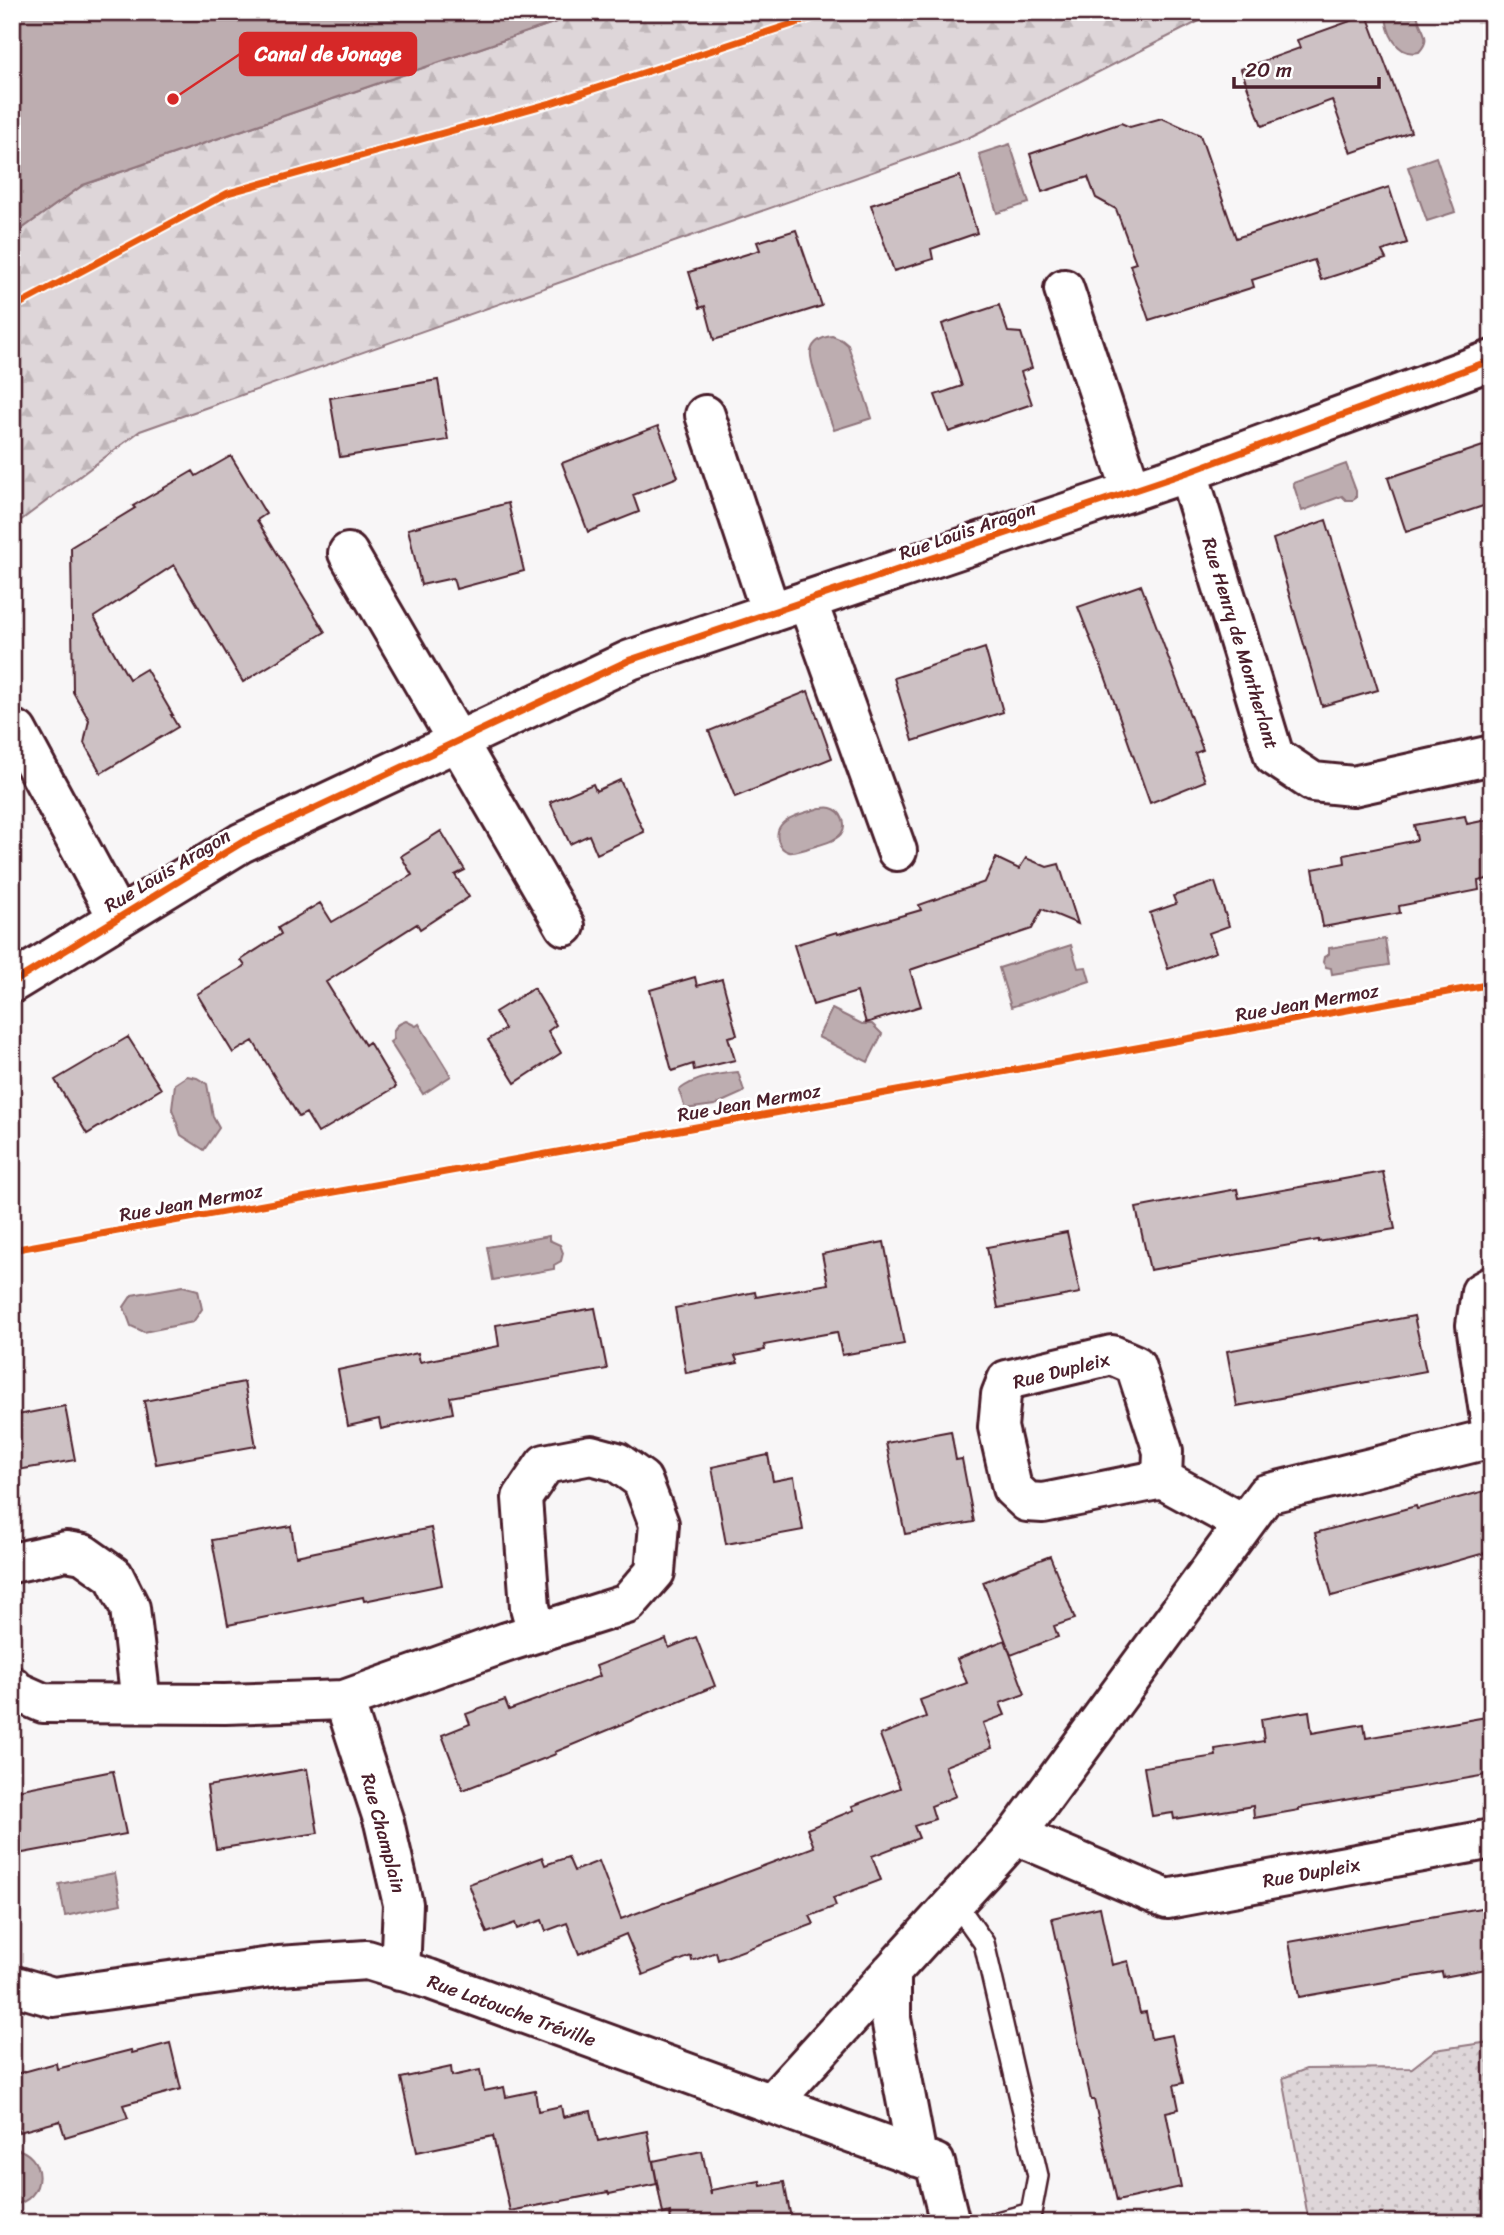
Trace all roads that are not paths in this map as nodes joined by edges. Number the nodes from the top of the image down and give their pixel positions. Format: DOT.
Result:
graph roads {
  1 [pos="1064,289"];
  2 [pos="1492,360"];
  3 [pos="705,415"];
  4 [pos="1188,472"];
  5 [pos="1132,491"];
  6 [pos="348,553"];
  7 [pos="807,600"];
  8 [pos="771,612"];
  9 [pos="17,731"];
  10 [pos="458,741"];
  11 [pos="1492,755"];
  12 [pos="897,851"];
  13 [pos="118,918"];
  14 [pos="565,926"];
  15 [pos="12,984"];
  16 [pos="1492,1286"];
  17 [pos="1492,1435"];
  18 [pos="1162,1479"];
  19 [pos="1244,1524"];
  20 [pos="12,1563"];
  21 [pos="537,1632"];
  22 [pos="12,1686"];
  23 [pos="344,1700"];
  24 [pos="141,1703"];
  25 [pos="1016,1835"];
  26 [pos="1492,1839"];
  27 [pos="954,1902"];
  28 [pos="400,1970"];
  29 [pos="891,1972"];
  30 [pos="12,1985"];
  31 [pos="771,2104"];
  32 [pos="917,2157"];
  33 [pos="950,2223"];
  34 [pos="993,2223"];
  1 -- 5 [label="street"];
  2 -- 4 [label="street, Rue Louis Aragon"];
  3 -- 8 [label="street"];
  4 -- 5 [label="street, Rue Louis Aragon"];
  4 -- 11 [label="street, Rue Henry de Montherlant"];
  5 -- 7 [label="street, Rue Louis Aragon"];
  6 -- 10 [label="street"];
  7 -- 8 [label="street, Rue Louis Aragon"];
  7 -- 12 [label="street"];
  8 -- 10 [label="street, Rue Louis Aragon"];
  9 -- 13 [label="street, Rue Louis Aragon"];
  10 -- 13 [label="street, Rue Louis Aragon"];
  10 -- 14 [label="street"];
  13 -- 15 [label="street, Rue Louis Aragon"];
  16 -- 17 [label="street"];
  17 -- 19 [label="street"];
  18 -- 18 [label="street, Rue Dupleix"];
  18 -- 19 [label="street"];
  19 -- 25 [label="street"];
  20 -- 24 [label="street"];
  21 -- 21 [label="street"];
  21 -- 23 [label="street"];
  22 -- 24 [label="street"];
  23 -- 24 [label="street"];
  23 -- 28 [label="street, Rue Champlain"];
  25 -- 26 [label="street, Rue Dupleix"];
  25 -- 27 [label="street"];
  27 -- 29 [label="street"];
  27 -- 34 [label="lane"];
  28 -- 30 [label="street, Rue Latouche Tréville"];
  28 -- 31 [label="street, Rue Latouche Tréville"];
  29 -- 31 [label="street"];
  29 -- 32 [label="street"];
  31 -- 32 [label="street, Rue Latouche Tréville"];
  32 -- 33 [label="street, Rue Latouche Tréville"];
}
